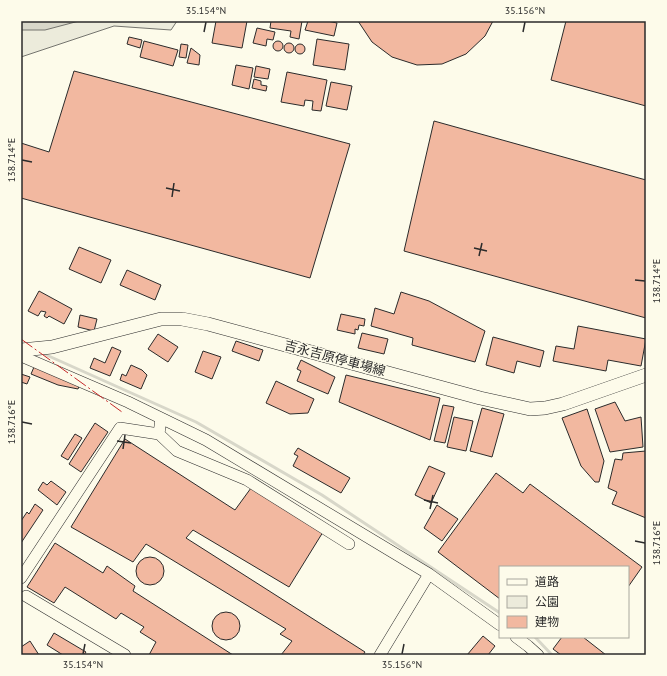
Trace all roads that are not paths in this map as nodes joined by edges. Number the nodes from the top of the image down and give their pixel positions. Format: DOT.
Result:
graph roads {
  1 [pos="21,350"];
  2 [pos="21,356"];
  3 [pos="646,375"];
  4 [pos="161,418"];
  5 [pos="159,434"];
  6 [pos="349,544"];
  7 [pos="429,574"];
  8 [pos="21,578"];
  9 [pos="23,596"];
  10 [pos="499,624"];
  11 [pos="517,638"];
  12 [pos="125,655"];
  13 [pos="380,655"];
  14 [pos="538,655"];
  1 -- 3 [label="main road, 吉永吉原停車場線"];
  2 -- 4 [label="street"];
  4 -- 5 [label="street"];
  4 -- 7 [label="street"];
  5 -- 6 [label="street"];
  5 -- 8 [label="street"];
  7 -- 10 [label="street"];
  7 -- 13 [label="street"];
  9 -- 12 [label="street"];
  11 -- 14 [label="street"];
}
